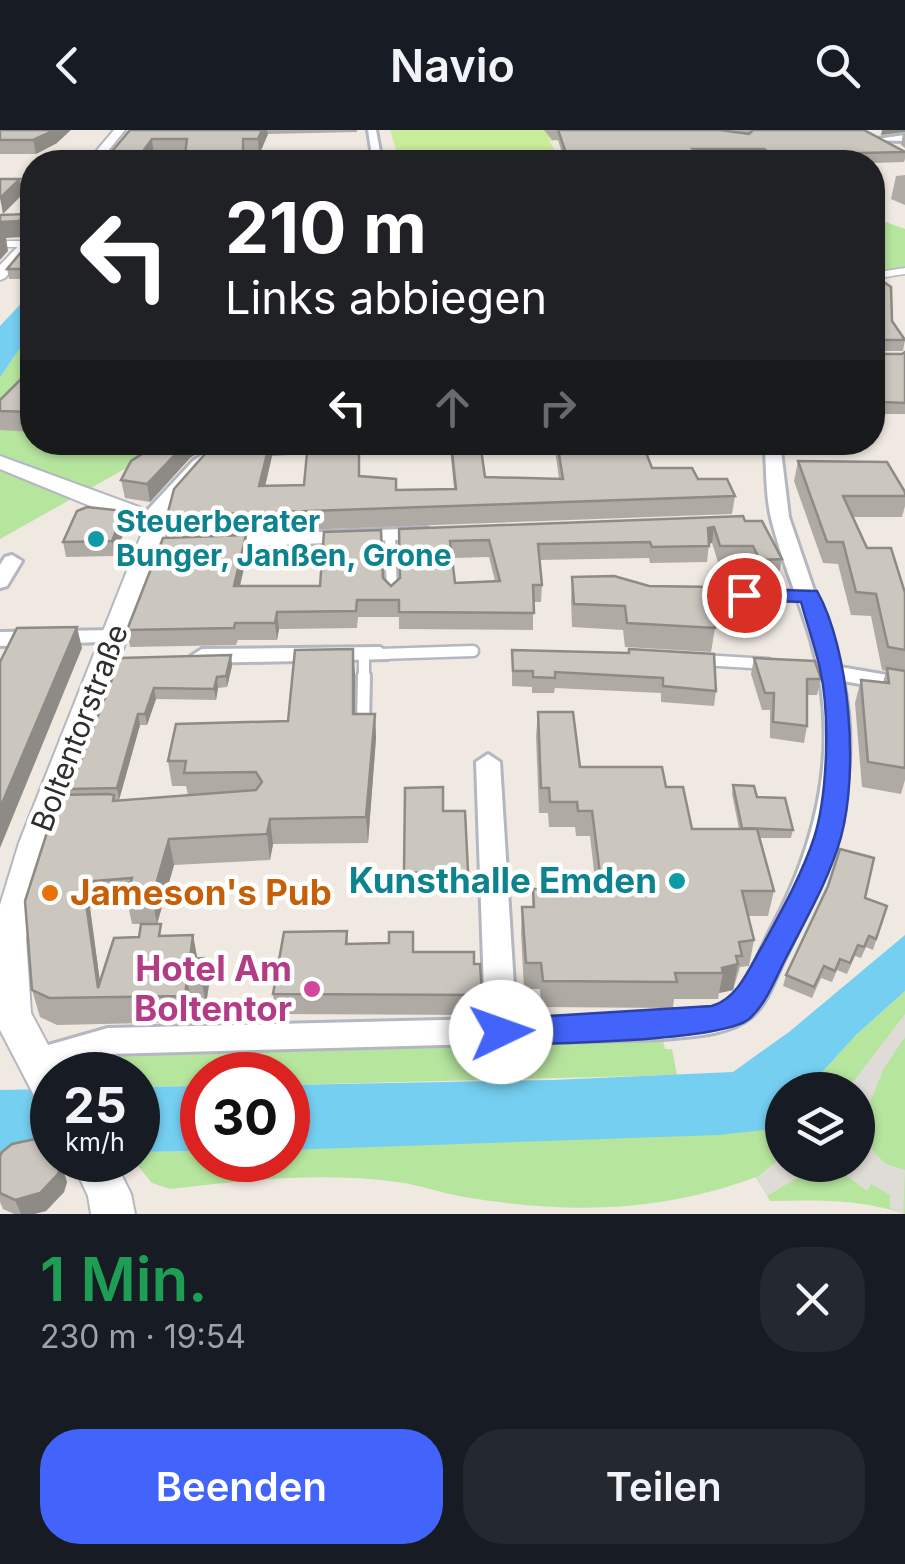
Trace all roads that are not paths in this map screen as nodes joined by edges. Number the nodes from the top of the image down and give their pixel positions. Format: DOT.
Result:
graph roads {
  1 [pos="120,130"];
  2 [pos="860,132"];
  3 [pos="905,138"];
  4 [pos="875,140"];
  5 [pos="103,150"];
  6 [pos="904,156"];
  7 [pos="20,251"];
  8 [pos="0,276"];
  9 [pos="216,455"];
  10 [pos="774,455"];
  11 [pos="0,462"];
  12 [pos="454,532"];
  13 [pos="390,535"];
  14 [pos="156,536"];
  15 [pos="202,543"];
  16 [pos="12,560"];
  17 [pos="0,582"];
  18 [pos="392,594"];
  19 [pos="711,594"];
  20 [pos="809,596"];
  21 [pos="0,639"];
  22 [pos="118,651"];
  23 [pos="473,651"];
  24 [pos="372,654"];
  25 [pos="186,657"];
  26 [pos="688,660"];
  27 [pos="786,666"];
  28 [pos="825,670"];
  29 [pos="905,685"];
  30 [pos="363,730"];
  31 [pos="488,762"];
  32 [pos="6,1014"];
  33 [pos="510,1032"];
  34 [pos="70,1052"];
  35 [pos="30,1053"];
  36 [pos="103,1182"];
  37 [pos="112,1214"];
  1 -- 5 [label="street"];
  2 -- 4 [label="street"];
  3 -- 4 [label="street"];
  4 -- 6 [label="street"];
  7 -- 8 [label="street"];
  9 -- 14 [label="street"];
  10 -- 20 [label="street"];
  11 -- 14 [label="street"];
  12 -- 13 [label="street"];
  13 -- 15 [label="street"];
  13 -- 18 [label="lane"];
  14 -- 22 [label="street, Boltentorstraße"];
  16 -- 17 [label="street"];
  19 -- 20 [label="lane"];
  20 -- 28 [label="street"];
  21 -- 22 [label="street"];
  22 -- 32 [label="street, Boltentorstraße"];
  23 -- 24 [label="lane"];
  24 -- 25 [label="street"];
  24 -- 30 [label="lane"];
  26 -- 27 [label="lane"];
  28 -- 29 [label="street"];
  28 -- 33 [label="street"];
  31 -- 33 [label="street"];
  32 -- 35 [label="street, Boltentorstraße"];
  33 -- 34 [label="street"];
  36 -- 37 [label="street"];
}
